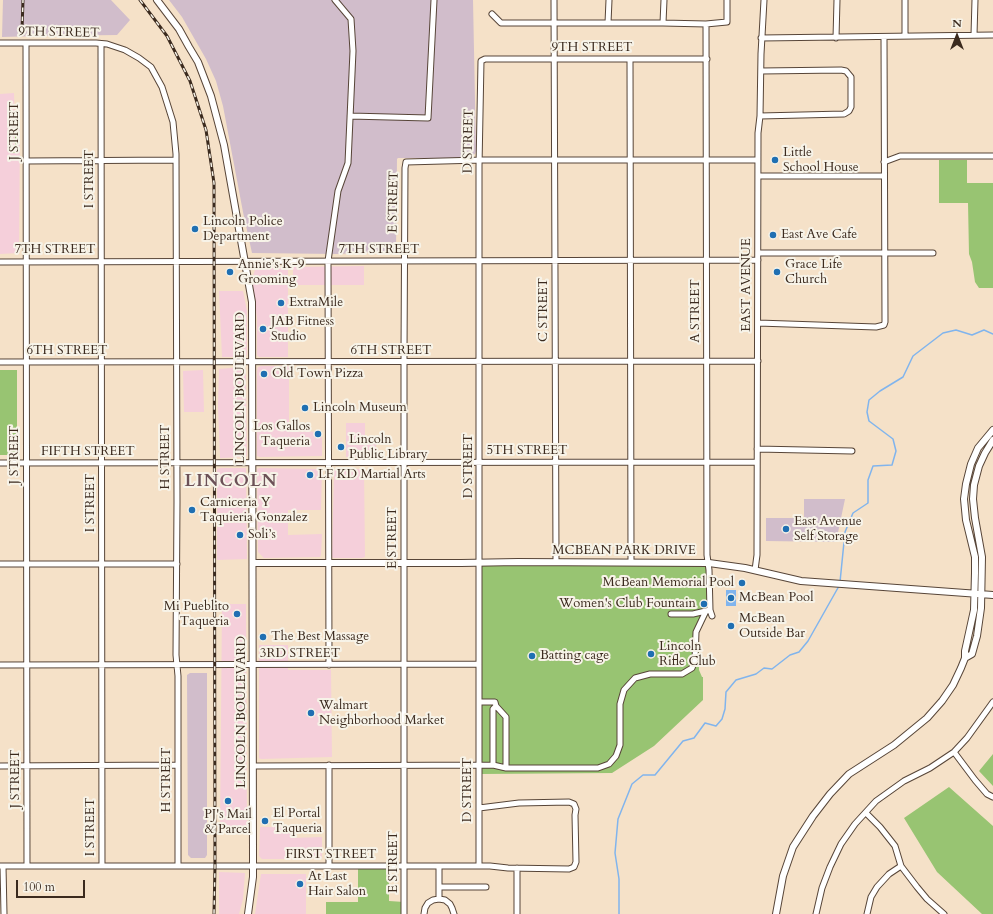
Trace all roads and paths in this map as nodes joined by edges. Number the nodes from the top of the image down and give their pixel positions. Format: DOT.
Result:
graph roads {
  1 [pos="157,0"];
  2 [pos="335,0"];
  3 [pos="434,0"];
  4 [pos="554,0"];
  5 [pos="609,0"];
  6 [pos="664,0"];
  7 [pos="727,0"];
  8 [pos="764,0"];
  9 [pos="837,0"];
  10 [pos="905,0"];
  11 [pos="975,0"];
  12 [pos="492,14"];
  13 [pos="554,22"];
  14 [pos="608,23"];
  15 [pos="663,23"];
  16 [pos="706,24"];
  17 [pos="905,35"];
  18 [pos="974,35"];
  19 [pos="993,35"];
  20 [pos="884,37"];
  21 [pos="761,38"];
  22 [pos="836,38"];
  23 [pos="0,43"];
  24 [pos="26,43"];
  25 [pos="101,44"];
  26 [pos="139,58"];
  27 [pos="554,59"];
  28 [pos="630,59"];
  29 [pos="706,59"];
  30 [pos="480,65"];
  31 [pos="760,71"];
  32 [pos="350,116"];
  33 [pos="760,116"];
  34 [pos="993,156"];
  35 [pos="101,160"];
  36 [pos="176,160"];
  37 [pos="480,160"];
  38 [pos="555,160"];
  39 [pos="630,160"];
  40 [pos="707,160"];
  41 [pos="758,160"];
  42 [pos="26,161"];
  43 [pos="884,162"];
  44 [pos="758,176"];
  45 [pos="884,176"];
  46 [pos="758,253"];
  47 [pos="885,253"];
  48 [pos="933,253"];
  49 [pos="555,260"];
  50 [pos="630,260"];
  51 [pos="707,260"];
  52 [pos="758,260"];
  53 [pos="26,261"];
  54 [pos="101,261"];
  55 [pos="177,261"];
  56 [pos="245,261"];
  57 [pos="328,261"];
  58 [pos="404,261"];
  59 [pos="479,261"];
  60 [pos="0,262"];
  61 [pos="758,323"];
  62 [pos="555,361"];
  63 [pos="631,361"];
  64 [pos="707,361"];
  65 [pos="758,361"];
  66 [pos="0,362"];
  67 [pos="26,362"];
  68 [pos="102,362"];
  69 [pos="252,362"];
  70 [pos="328,362"];
  71 [pos="404,362"];
  72 [pos="480,362"];
  73 [pos="177,363"];
  74 [pos="993,430"];
  75 [pos="993,440"];
  76 [pos="757,449"];
  77 [pos="852,450"];
  78 [pos="480,462"];
  79 [pos="556,462"];
  80 [pos="631,462"];
  81 [pos="707,462"];
  82 [pos="757,462"];
  83 [pos="0,463"];
  84 [pos="26,463"];
  85 [pos="102,463"];
  86 [pos="177,463"];
  87 [pos="253,463"];
  88 [pos="328,463"];
  89 [pos="404,463"];
  90 [pos="480,562"];
  91 [pos="556,562"];
  92 [pos="631,562"];
  93 [pos="253,563"];
  94 [pos="328,563"];
  95 [pos="404,563"];
  96 [pos="708,563"];
  97 [pos="0,564"];
  98 [pos="26,564"];
  99 [pos="102,564"];
  100 [pos="177,564"];
  101 [pos="756,570"];
  102 [pos="974,594"];
  103 [pos="982,594"];
  104 [pos="993,595"];
  105 [pos="708,611"];
  106 [pos="671,614"];
  107 [pos="712,616"];
  108 [pos="965,658"];
  109 [pos="479,664"];
  110 [pos="0,665"];
  111 [pos="26,665"];
  112 [pos="102,665"];
  113 [pos="177,665"];
  114 [pos="253,665"];
  115 [pos="328,665"];
  116 [pos="404,665"];
  117 [pos="479,702"];
  118 [pos="993,702"];
  119 [pos="496,706"];
  120 [pos="954,752"];
  121 [pos="404,765"];
  122 [pos="479,765"];
  123 [pos="494,765"];
  124 [pos="0,766"];
  125 [pos="27,766"];
  126 [pos="102,766"];
  127 [pos="178,766"];
  128 [pos="253,766"];
  129 [pos="330,766"];
  130 [pos="506,768"];
  131 [pos="993,798"];
  132 [pos="480,808"];
  133 [pos="866,813"];
  134 [pos="2,866"];
  135 [pos="27,866"];
  136 [pos="102,866"];
  137 [pos="178,866"];
  138 [pos="253,866"];
  139 [pos="329,866"];
  140 [pos="404,866"];
  141 [pos="439,866"];
  142 [pos="479,866"];
  143 [pos="901,866"];
  144 [pos="517,868"];
  145 [pos="439,887"];
  146 [pos="486,887"];
  147 [pos="439,899"];
  148 [pos="4,914"];
  149 [pos="248,914"];
  150 [pos="404,914"];
  151 [pos="424,914"];
  152 [pos="454,914"];
  153 [pos="517,914"];
  154 [pos="776,914"];
  155 [pos="816,914"];
  156 [pos="867,914"];
  157 [pos="944,914"];
  1 -- 56 [label="main road, LINCOLN BOULEVARD"];
  2 -- 32 [label="street"];
  3 -- 32 [label="street"];
  4 -- 13 [label="street, C STREET"];
  5 -- 14 [label="street"];
  6 -- 15 [label="street"];
  7 -- 16 [label="street"];
  8 -- 21 [label="street, EAST AVENUE"];
  9 -- 22 [label="street"];
  10 -- 17 [label="street"];
  11 -- 18 [label="street"];
  12 -- 13 [label="street"];
  13 -- 14 [label="street"];
  13 -- 27 [label="street, C STREET"];
  14 -- 15 [label="street"];
  15 -- 16 [label="street"];
  16 -- 29 [label="street, A STREET"];
  17 -- 18 [label="street"];
  17 -- 20 [label="street"];
  18 -- 19 [label="street"];
  20 -- 22 [label="street"];
  20 -- 43 [label="street"];
  21 -- 22 [label="street"];
  21 -- 31 [label="street, EAST AVENUE"];
  23 -- 24 [label="street, 9TH STREET"];
  24 -- 25 [label="street, 9TH STREET"];
  24 -- 42 [label="street, J STREET"];
  25 -- 26 [label="street, 9TH STREET"];
  25 -- 35 [label="street, I STREET"];
  26 -- 36 [label="street, H STREET"];
  27 -- 28 [label="street, 9TH STREET"];
  27 -- 30 [label="street, 9TH STREET"];
  27 -- 38 [label="street, C STREET"];
  28 -- 29 [label="street, 9TH STREET"];
  28 -- 39 [label="street"];
  29 -- 40 [label="street, A STREET"];
  30 -- 37 [label="street, D STREET"];
  31 -- 33 [label="street, EAST AVENUE"];
  31 -- 33 [label="street"];
  32 -- 57 [label="street"];
  33 -- 41 [label="street, EAST AVENUE"];
  34 -- 43 [label="street"];
  35 -- 36 [label="street"];
  35 -- 42 [label="street"];
  35 -- 54 [label="street, I STREET"];
  36 -- 55 [label="street, H STREET"];
  37 -- 38 [label="street"];
  37 -- 58 [label="street, E STREET"];
  37 -- 59 [label="street, D STREET"];
  38 -- 39 [label="street"];
  38 -- 49 [label="street, C STREET"];
  39 -- 40 [label="street"];
  39 -- 50 [label="street"];
  40 -- 41 [label="street"];
  40 -- 51 [label="street, A STREET"];
  41 -- 44 [label="street, EAST AVENUE"];
  42 -- 53 [label="street, J STREET"];
  43 -- 45 [label="street"];
  44 -- 45 [label="street"];
  44 -- 46 [label="street, EAST AVENUE"];
  45 -- 47 [label="street"];
  46 -- 47 [label="street"];
  46 -- 52 [label="street, EAST AVENUE"];
  47 -- 48 [label="street"];
  47 -- 61 [label="street"];
  49 -- 50 [label="street, 7TH STREET"];
  49 -- 59 [label="street, 7TH STREET"];
  49 -- 62 [label="street, C STREET"];
  50 -- 51 [label="street, 7TH STREET"];
  50 -- 63 [label="street"];
  51 -- 52 [label="street, 7TH STREET"];
  51 -- 64 [label="street, A STREET"];
  52 -- 61 [label="street, EAST AVENUE"];
  53 -- 54 [label="street, 7TH STREET"];
  53 -- 60 [label="street, 7TH STREET"];
  53 -- 67 [label="street, J STREET"];
  54 -- 55 [label="street, 7TH STREET"];
  54 -- 68 [label="street, I STREET"];
  55 -- 56 [label="street, 7TH STREET"];
  55 -- 73 [label="street, H STREET"];
  56 -- 57 [label="street, 7TH STREET"];
  56 -- 69 [label="main road, LINCOLN BOULEVARD"];
  57 -- 58 [label="street, 7TH STREET"];
  57 -- 70 [label="street"];
  58 -- 59 [label="street, 7TH STREET"];
  58 -- 71 [label="street, E STREET"];
  59 -- 72 [label="street, D STREET"];
  61 -- 65 [label="street, EAST AVENUE"];
  62 -- 63 [label="street, 6TH STREET"];
  62 -- 72 [label="street, 6TH STREET"];
  62 -- 79 [label="street, C STREET"];
  63 -- 64 [label="street, 6TH STREET"];
  63 -- 80 [label="street"];
  64 -- 65 [label="street, 6TH STREET"];
  64 -- 81 [label="street, A STREET"];
  65 -- 76 [label="street, EAST AVENUE"];
  66 -- 67 [label="street, 6TH STREET"];
  67 -- 68 [label="street, 6TH STREET"];
  67 -- 84 [label="street, J STREET"];
  68 -- 73 [label="street, 6TH STREET"];
  68 -- 85 [label="street, I STREET"];
  69 -- 70 [label="street, 6TH STREET"];
  69 -- 73 [label="street, 6TH STREET"];
  69 -- 87 [label="main road, LINCOLN BOULEVARD"];
  70 -- 71 [label="street, 6TH STREET"];
  70 -- 88 [label="street"];
  71 -- 72 [label="street, 6TH STREET"];
  71 -- 89 [label="street, E STREET"];
  72 -- 78 [label="street, D STREET"];
  73 -- 86 [label="street, H STREET"];
  74 -- 102 [label="main road"];
  75 -- 103 [label="main road"];
  76 -- 77 [label="street"];
  76 -- 82 [label="street, EAST AVENUE"];
  78 -- 79 [label="street, 5TH STREET"];
  78 -- 89 [label="street, 5TH STREET"];
  78 -- 90 [label="street, D STREET"];
  79 -- 80 [label="street, 5TH STREET"];
  79 -- 91 [label="street, C STREET"];
  80 -- 81 [label="street, 5TH STREET"];
  80 -- 92 [label="street"];
  81 -- 82 [label="street, 5TH STREET"];
  81 -- 96 [label="street, A STREET"];
  82 -- 101 [label="street, EAST AVENUE"];
  83 -- 84 [label="street, FIFTH STREET"];
  84 -- 85 [label="street, FIFTH STREET"];
  84 -- 98 [label="street, J STREET"];
  85 -- 86 [label="street, FIFTH STREET"];
  85 -- 99 [label="street, I STREET"];
  86 -- 87 [label="street, 5TH STREET"];
  86 -- 100 [label="street, H STREET"];
  87 -- 88 [label="street, 5TH STREET"];
  87 -- 93 [label="main road, LINCOLN BOULEVARD"];
  88 -- 89 [label="street, 5TH STREET"];
  88 -- 94 [label="street"];
  89 -- 95 [label="street, E STREET"];
  90 -- 91 [label="main road, MCBEAN PARK DRIVE"];
  90 -- 95 [label="main road, MCBEAN PARK DRIVE"];
  90 -- 109 [label="street, D STREET"];
  91 -- 92 [label="main road, MCBEAN PARK DRIVE"];
  92 -- 96 [label="main road, MCBEAN PARK DRIVE"];
  93 -- 94 [label="main road, MCBEAN PARK DRIVE"];
  93 -- 114 [label="main road, LINCOLN BOULEVARD"];
  94 -- 95 [label="main road, MCBEAN PARK DRIVE"];
  94 -- 115 [label="street"];
  95 -- 116 [label="street, E STREET"];
  96 -- 101 [label="main road, MCBEAN PARK DRIVE"];
  96 -- 105 [label="street, A STREET"];
  97 -- 98 [label="street"];
  98 -- 99 [label="street"];
  98 -- 111 [label="street, J STREET"];
  99 -- 100 [label="street"];
  99 -- 112 [label="street, I STREET"];
  100 -- 113 [label="street, H STREET"];
  101 -- 102 [label="main road, MCBEAN PARK DRIVE"];
  102 -- 103 [label="main road, MCBEAN PARK DRIVE"];
  102 -- 108 [label="main road"];
  103 -- 104 [label="main road, MCBEAN PARK DRIVE"];
  103 -- 108 [label="main road"];
  105 -- 106 [label="street"];
  105 -- 107 [label="street"];
  105 -- 130 [label="street"];
  108 -- 154 [label="main road"];
  109 -- 116 [label="street, 3RD STREET"];
  109 -- 117 [label="street, D STREET"];
  110 -- 111 [label="street, 3RD STREET"];
  111 -- 112 [label="street, 3RD STREET"];
  111 -- 125 [label="street, J STREET"];
  112 -- 113 [label="street, 3RD STREET"];
  112 -- 126 [label="street, I STREET"];
  113 -- 114 [label="street, 3RD STREET"];
  113 -- 127 [label="street, H STREET"];
  114 -- 115 [label="street, 3RD STREET"];
  114 -- 128 [label="main road, LINCOLN BOULEVARD"];
  115 -- 116 [label="street, 3RD STREET"];
  116 -- 121 [label="street, E STREET"];
  117 -- 119 [label="street"];
  117 -- 122 [label="street, D STREET"];
  118 -- 120 [label="street"];
  119 -- 123 [label="street"];
  119 -- 130 [label="street"];
  120 -- 131 [label="street"];
  120 -- 133 [label="street"];
  121 -- 122 [label="street"];
  121 -- 129 [label="street"];
  121 -- 140 [label="street, E STREET"];
  122 -- 123 [label="street"];
  122 -- 132 [label="street, D STREET"];
  123 -- 130 [label="street"];
  124 -- 125 [label="street"];
  125 -- 126 [label="street"];
  125 -- 135 [label="street, J STREET"];
  126 -- 127 [label="street"];
  126 -- 136 [label="street, I STREET"];
  127 -- 137 [label="street, H STREET"];
  128 -- 129 [label="street"];
  128 -- 138 [label="main road, LINCOLN BOULEVARD"];
  129 -- 139 [label="street"];
  132 -- 142 [label="street, D STREET"];
  132 -- 144 [label="street, FIRST STREET"];
  133 -- 143 [label="street"];
  133 -- 155 [label="street"];
  134 -- 135 [label="street, FIRST STREET"];
  134 -- 148 [label="street"];
  135 -- 136 [label="street, FIRST STREET"];
  136 -- 137 [label="street, FIRST STREET"];
  137 -- 138 [label="street, FIRST STREET"];
  138 -- 139 [label="street, FIRST STREET"];
  138 -- 149 [label="main road, LINCOLN BOULEVARD"];
  139 -- 140 [label="street, FIRST STREET"];
  140 -- 141 [label="street, FIRST STREET"];
  140 -- 150 [label="street, E STREET"];
  141 -- 142 [label="street, FIRST STREET"];
  141 -- 145 [label="street"];
  142 -- 144 [label="street, FIRST STREET"];
  143 -- 156 [label="street"];
  143 -- 157 [label="street"];
  144 -- 153 [label="street"];
  145 -- 146 [label="street"];
  145 -- 147 [label="street"];
  147 -- 151 [label="street"];
  147 -- 152 [label="street"];
}
